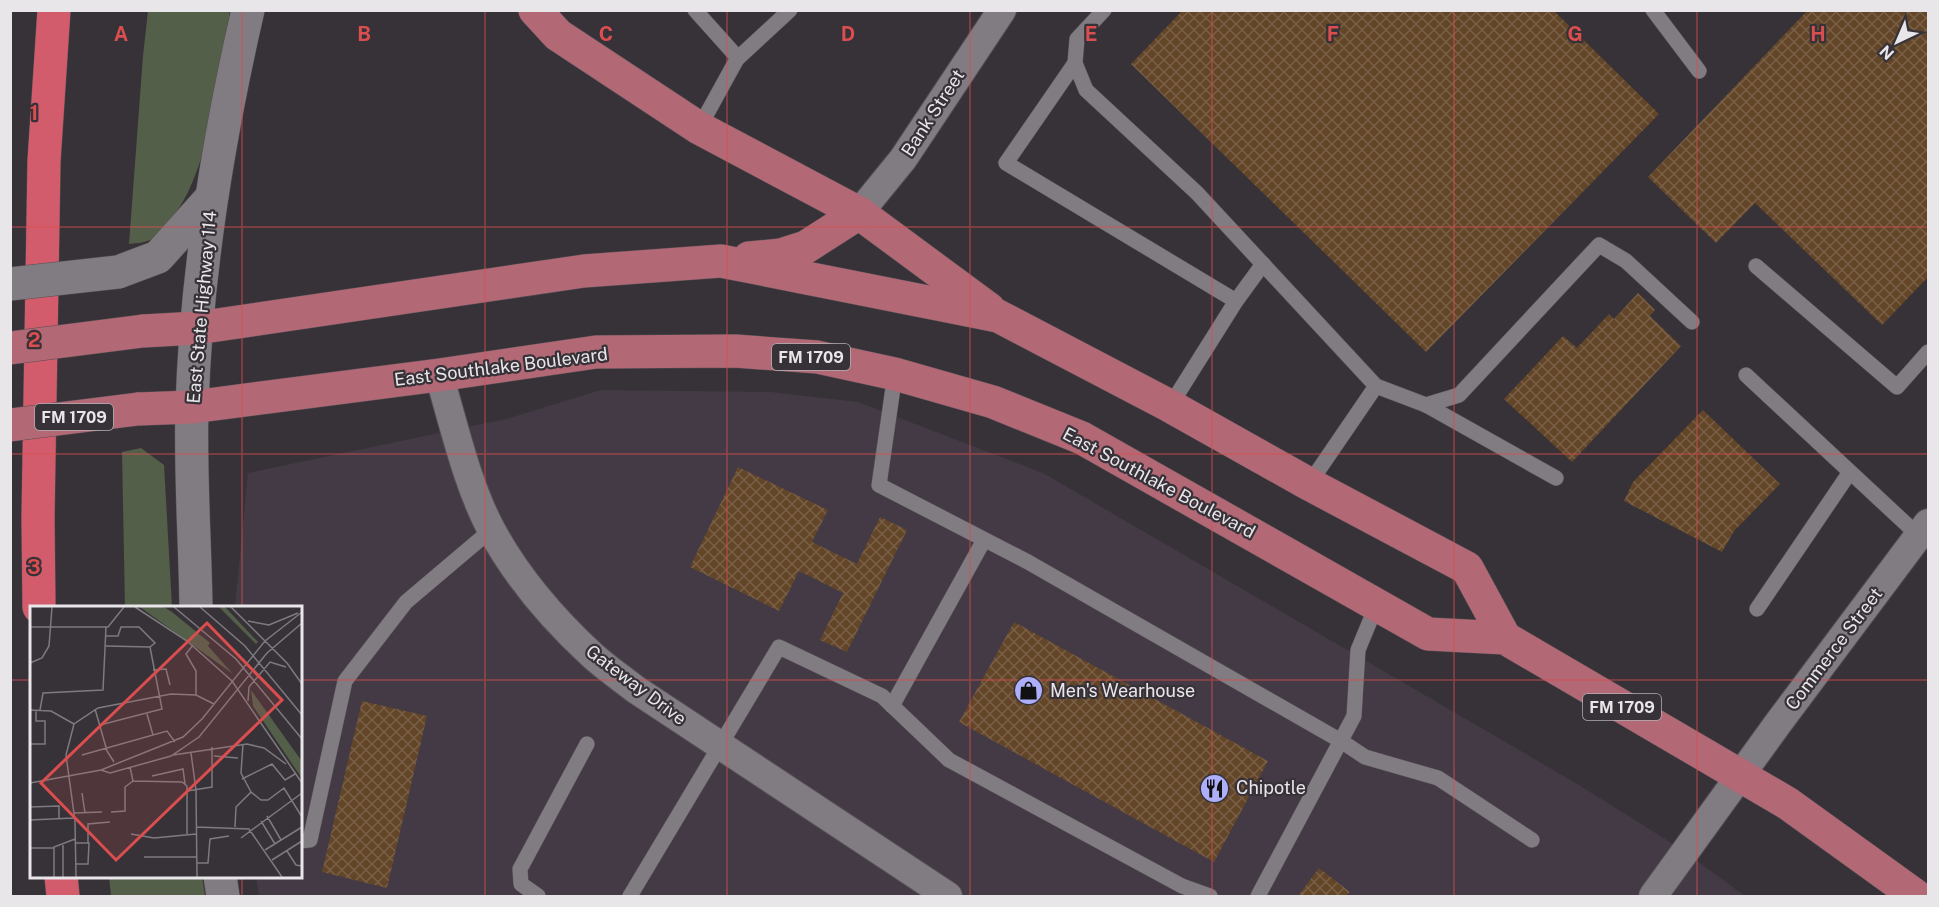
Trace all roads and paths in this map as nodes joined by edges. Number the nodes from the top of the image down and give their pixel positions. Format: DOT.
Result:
graph roads {
  1 [pos="54,10"];
  2 [pos="248,10"];
  3 [pos="535,10"];
  4 [pos="695,10"];
  5 [pos="790,10"];
  6 [pos="1002,10"];
  7 [pos="1104,10"];
  8 [pos="1653,10"];
  9 [pos="738,58"];
  10 [pos="1075,63"];
  11 [pos="1699,71"];
  12 [pos="699,128"];
  13 [pos="211,198"];
  14 [pos="860,213"];
  15 [pos="721,261"];
  16 [pos="1263,264"];
  17 [pos="1756,266"];
  18 [pos="10,284"];
  19 [pos="1236,301"];
  20 [pos="998,316"];
  21 [pos="1692,322"];
  22 [pos="197,328"];
  23 [pos="10,348"];
  24 [pos="1929,352"];
  25 [pos="895,374"];
  26 [pos="439,375"];
  27 [pos="1746,375"];
  28 [pos="1376,386"];
  29 [pos="1426,405"];
  30 [pos="1170,406"];
  31 [pos="192,407"];
  32 [pos="10,425"];
  33 [pos="1850,472"];
  34 [pos="1556,478"];
  35 [pos="1309,484"];
  36 [pos="491,530"];
  37 [pos="1924,530"];
  38 [pos="984,540"];
  39 [pos="1377,604"];
  40 [pos="39,606"];
  41 [pos="196,606"];
  42 [pos="1757,609"];
  43 [pos="1505,638"];
  44 [pos="892,706"];
  45 [pos="1341,741"];
  46 [pos="586,744"];
  47 [pos="720,746"];
  48 [pos="1740,775"];
  49 [pos="1532,840"];
  50 [pos="302,841"];
  51 [pos="61,877"];
  52 [pos="220,877"];
  53 [pos="63,897"];
  54 [pos="223,897"];
  55 [pos="538,897"];
  56 [pos="630,897"];
  57 [pos="948,897"];
  58 [pos="1210,897"];
  59 [pos="1257,897"];
  60 [pos="1653,897"];
  61 [pos="1916,897"];
  1 -- 40 [label="highway"];
  2 -- 13 [label="main road, East State Highway 114"];
  3 -- 12 [label="main road"];
  4 -- 9 [label="lane"];
  5 -- 9 [label="lane"];
  6 -- 14 [label="street, Bank Street"];
  7 -- 10 [label="lane"];
  8 -- 11 [label="lane"];
  9 -- 12 [label="lane"];
  10 -- 16 [label="lane"];
  10 -- 19 [label="lane"];
  12 -- 14 [label="main road"];
  13 -- 18 [label="main road, bridge"];
  13 -- 22 [label="main road, East State Highway 114"];
  14 -- 15 [label="main road"];
  14 -- 20 [label="main road"];
  15 -- 20 [label="main road"];
  15 -- 22 [label="main road"];
  16 -- 19 [label="lane"];
  16 -- 28 [label="lane"];
  17 -- 24 [label="lane"];
  19 -- 30 [label="lane"];
  20 -- 30 [label="main road"];
  21 -- 29 [label="lane"];
  22 -- 23 [label="main road, bridge"];
  22 -- 31 [label="main road, East State Highway 114"];
  25 -- 26 [label="main road, East Southlake Boulevard / FM 1709"];
  25 -- 38 [label="lane"];
  25 -- 39 [label="main road, East Southlake Boulevard / FM 1709"];
  26 -- 31 [label="main road, East Southlake Boulevard / FM 1709"];
  26 -- 36 [label="street, Gateway Drive"];
  27 -- 33 [label="lane"];
  28 -- 29 [label="lane"];
  28 -- 35 [label="lane"];
  29 -- 34 [label="lane"];
  30 -- 35 [label="main road"];
  31 -- 32 [label="main road, East Southlake Boulevard / FM 1709, bridge"];
  31 -- 41 [label="main road, East State Highway 114"];
  33 -- 37 [label="lane"];
  33 -- 42 [label="lane"];
  35 -- 43 [label="main road"];
  36 -- 47 [label="street, Gateway Drive"];
  36 -- 50 [label="lane"];
  37 -- 48 [label="street, Commerce Street"];
  38 -- 44 [label="lane"];
  38 -- 45 [label="lane"];
  39 -- 43 [label="main road, East Southlake Boulevard / FM 1709"];
  39 -- 45 [label="lane"];
  43 -- 48 [label="main road, East Southlake Boulevard / FM 1709"];
  44 -- 47 [label="lane"];
  44 -- 58 [label="lane"];
  45 -- 49 [label="lane"];
  45 -- 59 [label="lane"];
  46 -- 55 [label="lane"];
  47 -- 56 [label="lane"];
  47 -- 57 [label="street, Gateway Drive"];
  48 -- 60 [label="street"];
  48 -- 61 [label="main road, East Southlake Boulevard / FM 1709"];
  51 -- 53 [label="highway"];
  52 -- 54 [label="main road"];
}
